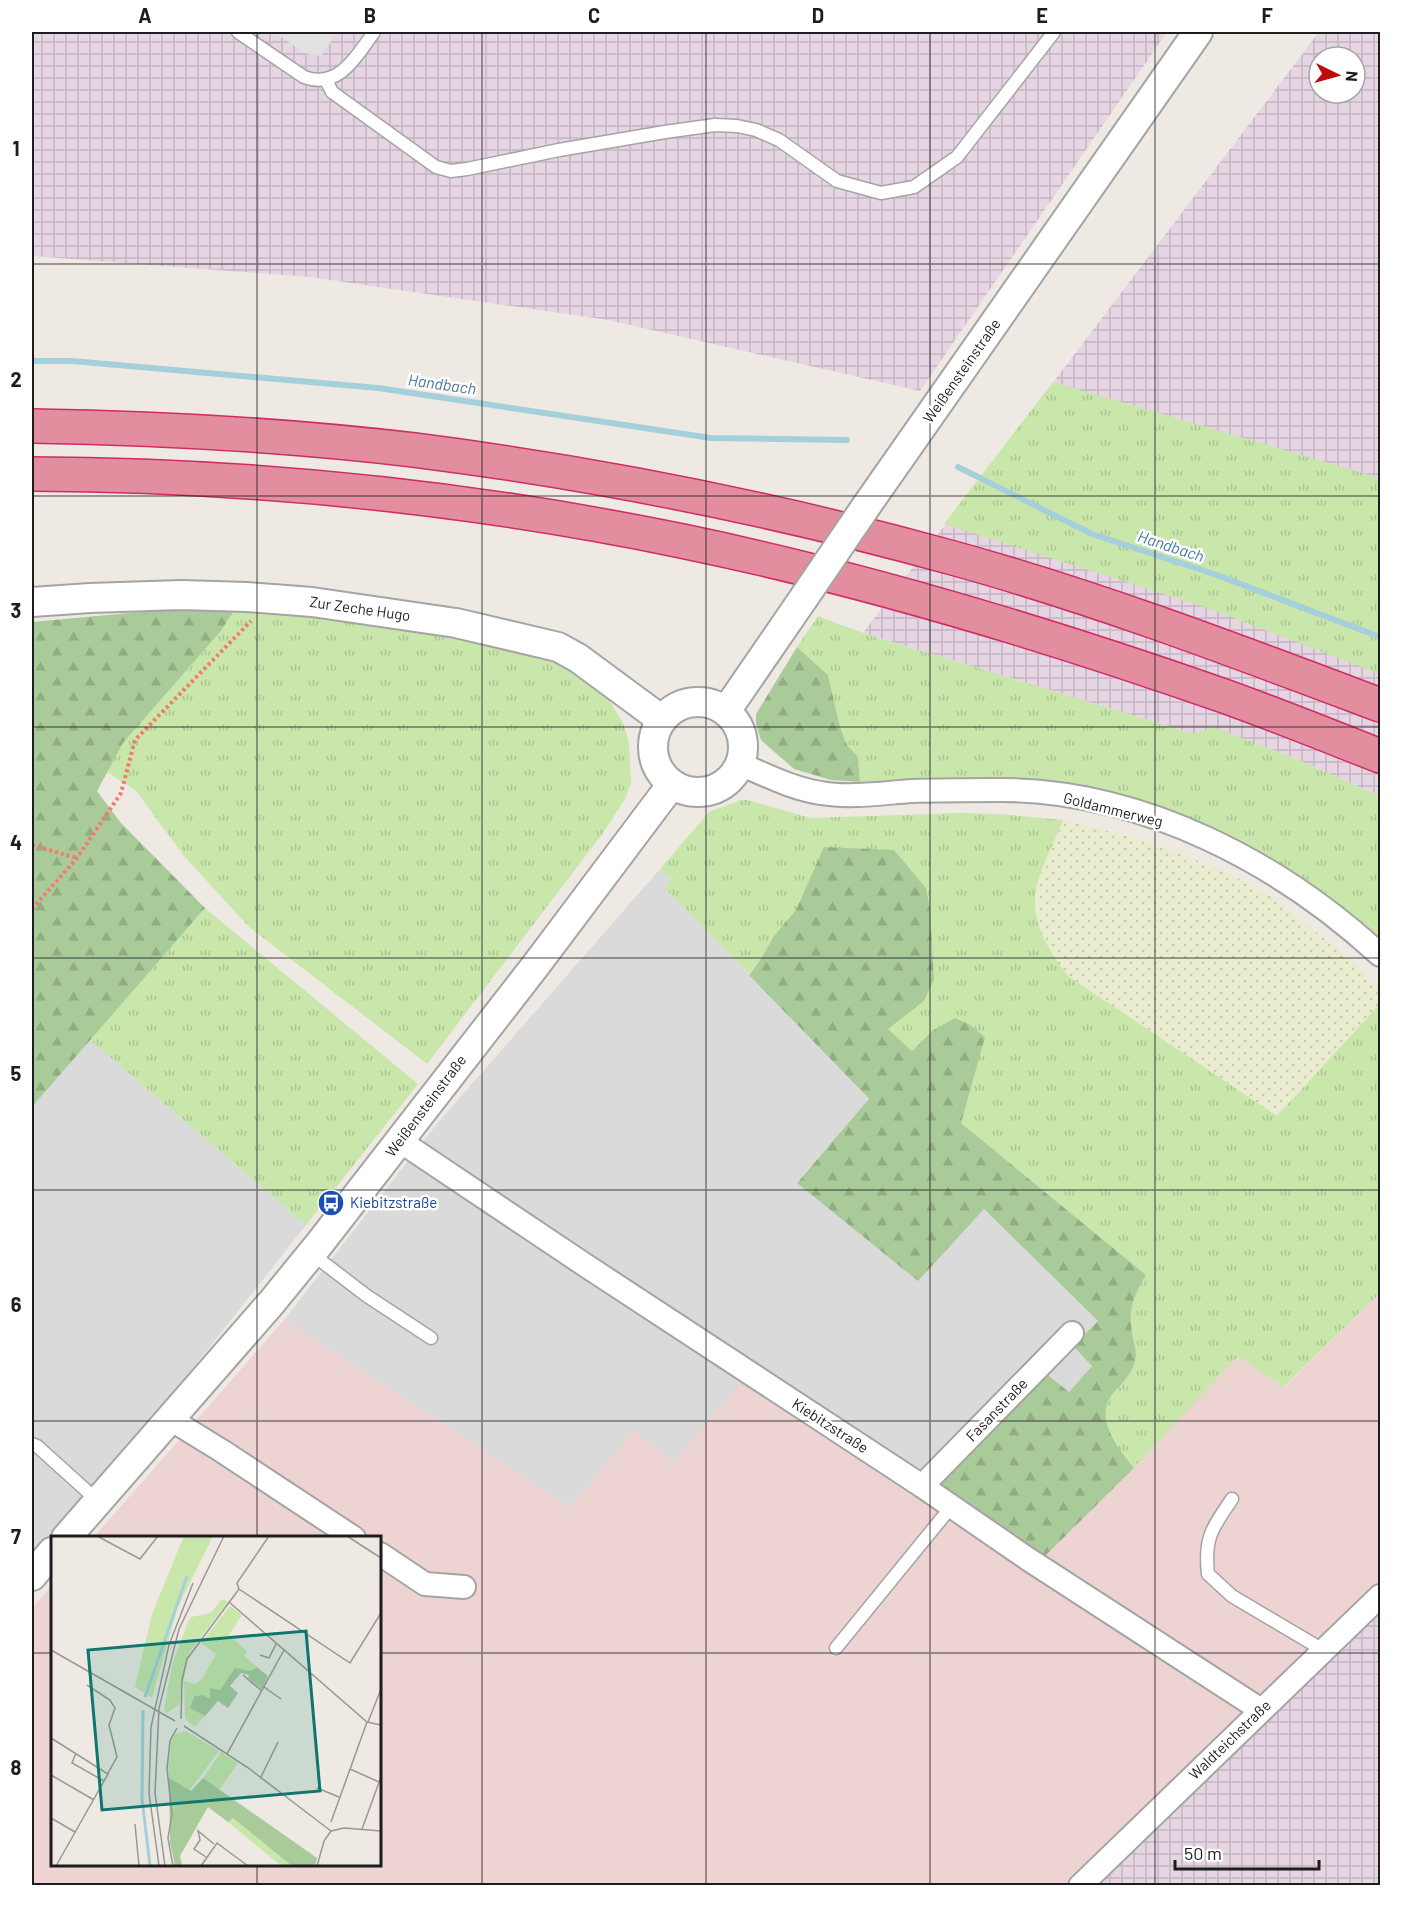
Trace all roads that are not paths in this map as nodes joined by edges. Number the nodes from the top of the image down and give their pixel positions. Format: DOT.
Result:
graph roads {
  1 [pos="238,32"];
  2 [pos="263,32"];
  3 [pos="374,32"];
  4 [pos="1054,32"];
  5 [pos="1198,32"];
  6 [pos="255,43"];
  7 [pos="326,80"];
  8 [pos="32,426"];
  9 [pos="32,474"];
  10 [pos="32,602"];
  11 [pos="1380,705"];
  12 [pos="726,711"];
  13 [pos="662,720"];
  14 [pos="1380,756"];
  15 [pos="740,764"];
  16 [pos="672,784"];
  17 [pos="1380,955"];
  18 [pos="400,1140"];
  19 [pos="312,1254"];
  20 [pos="1072,1333"];
  21 [pos="431,1338"];
  22 [pos="170,1419"];
  23 [pos="32,1444"];
  24 [pos="922,1486"];
  25 [pos="1232,1499"];
  26 [pos="98,1501"];
  27 [pos="951,1508"];
  28 [pos="68,1536"];
  29 [pos="351,1536"];
  30 [pos="51,1553"];
  31 [pos="381,1555"];
  32 [pos="32,1576"];
  33 [pos="464,1587"];
  34 [pos="1380,1596"];
  35 [pos="836,1648"];
  36 [pos="1323,1650"];
  37 [pos="1261,1710"];
  38 [pos="1080,1886"];
  1 -- 6 [label="lane"];
  2 -- 6 [label="lane"];
  3 -- 7 [label="lane"];
  4 -- 7 [label="lane"];
  5 -- 12 [label="street, Weißensteinstraße, bridge"];
  6 -- 7 [label="lane"];
  8 -- 11 [label="highway"];
  9 -- 14 [label="highway"];
  10 -- 13 [label="street, Zur Zeche Hugo"];
  12 -- 13 [label="street"];
  12 -- 15 [label="street"];
  13 -- 16 [label="street"];
  15 -- 16 [label="street"];
  15 -- 17 [label="street, Goldammerweg"];
  16 -- 18 [label="street, Weißensteinstraße"];
  18 -- 19 [label="street, Weißensteinstraße"];
  18 -- 24 [label="street, Kiebitzstraße"];
  19 -- 21 [label="lane"];
  19 -- 22 [label="street, Weißensteinstraße"];
  20 -- 24 [label="street, Fasanstraße"];
  22 -- 26 [label="street, Weißensteinstraße"];
  22 -- 29 [label="street"];
  23 -- 26 [label="lane"];
  24 -- 27 [label="street, Kiebitzstraße"];
  25 -- 36 [label="lane"];
  26 -- 28 [label="street, Weißensteinstraße"];
  27 -- 35 [label="lane"];
  27 -- 37 [label="street, Kiebitzstraße"];
  30 -- 32 [label="street"];
  31 -- 33 [label="street"];
  34 -- 36 [label="street, Waldteichstraße"];
  36 -- 37 [label="street, Waldteichstraße"];
  37 -- 38 [label="street, Waldteichstraße"];
}
